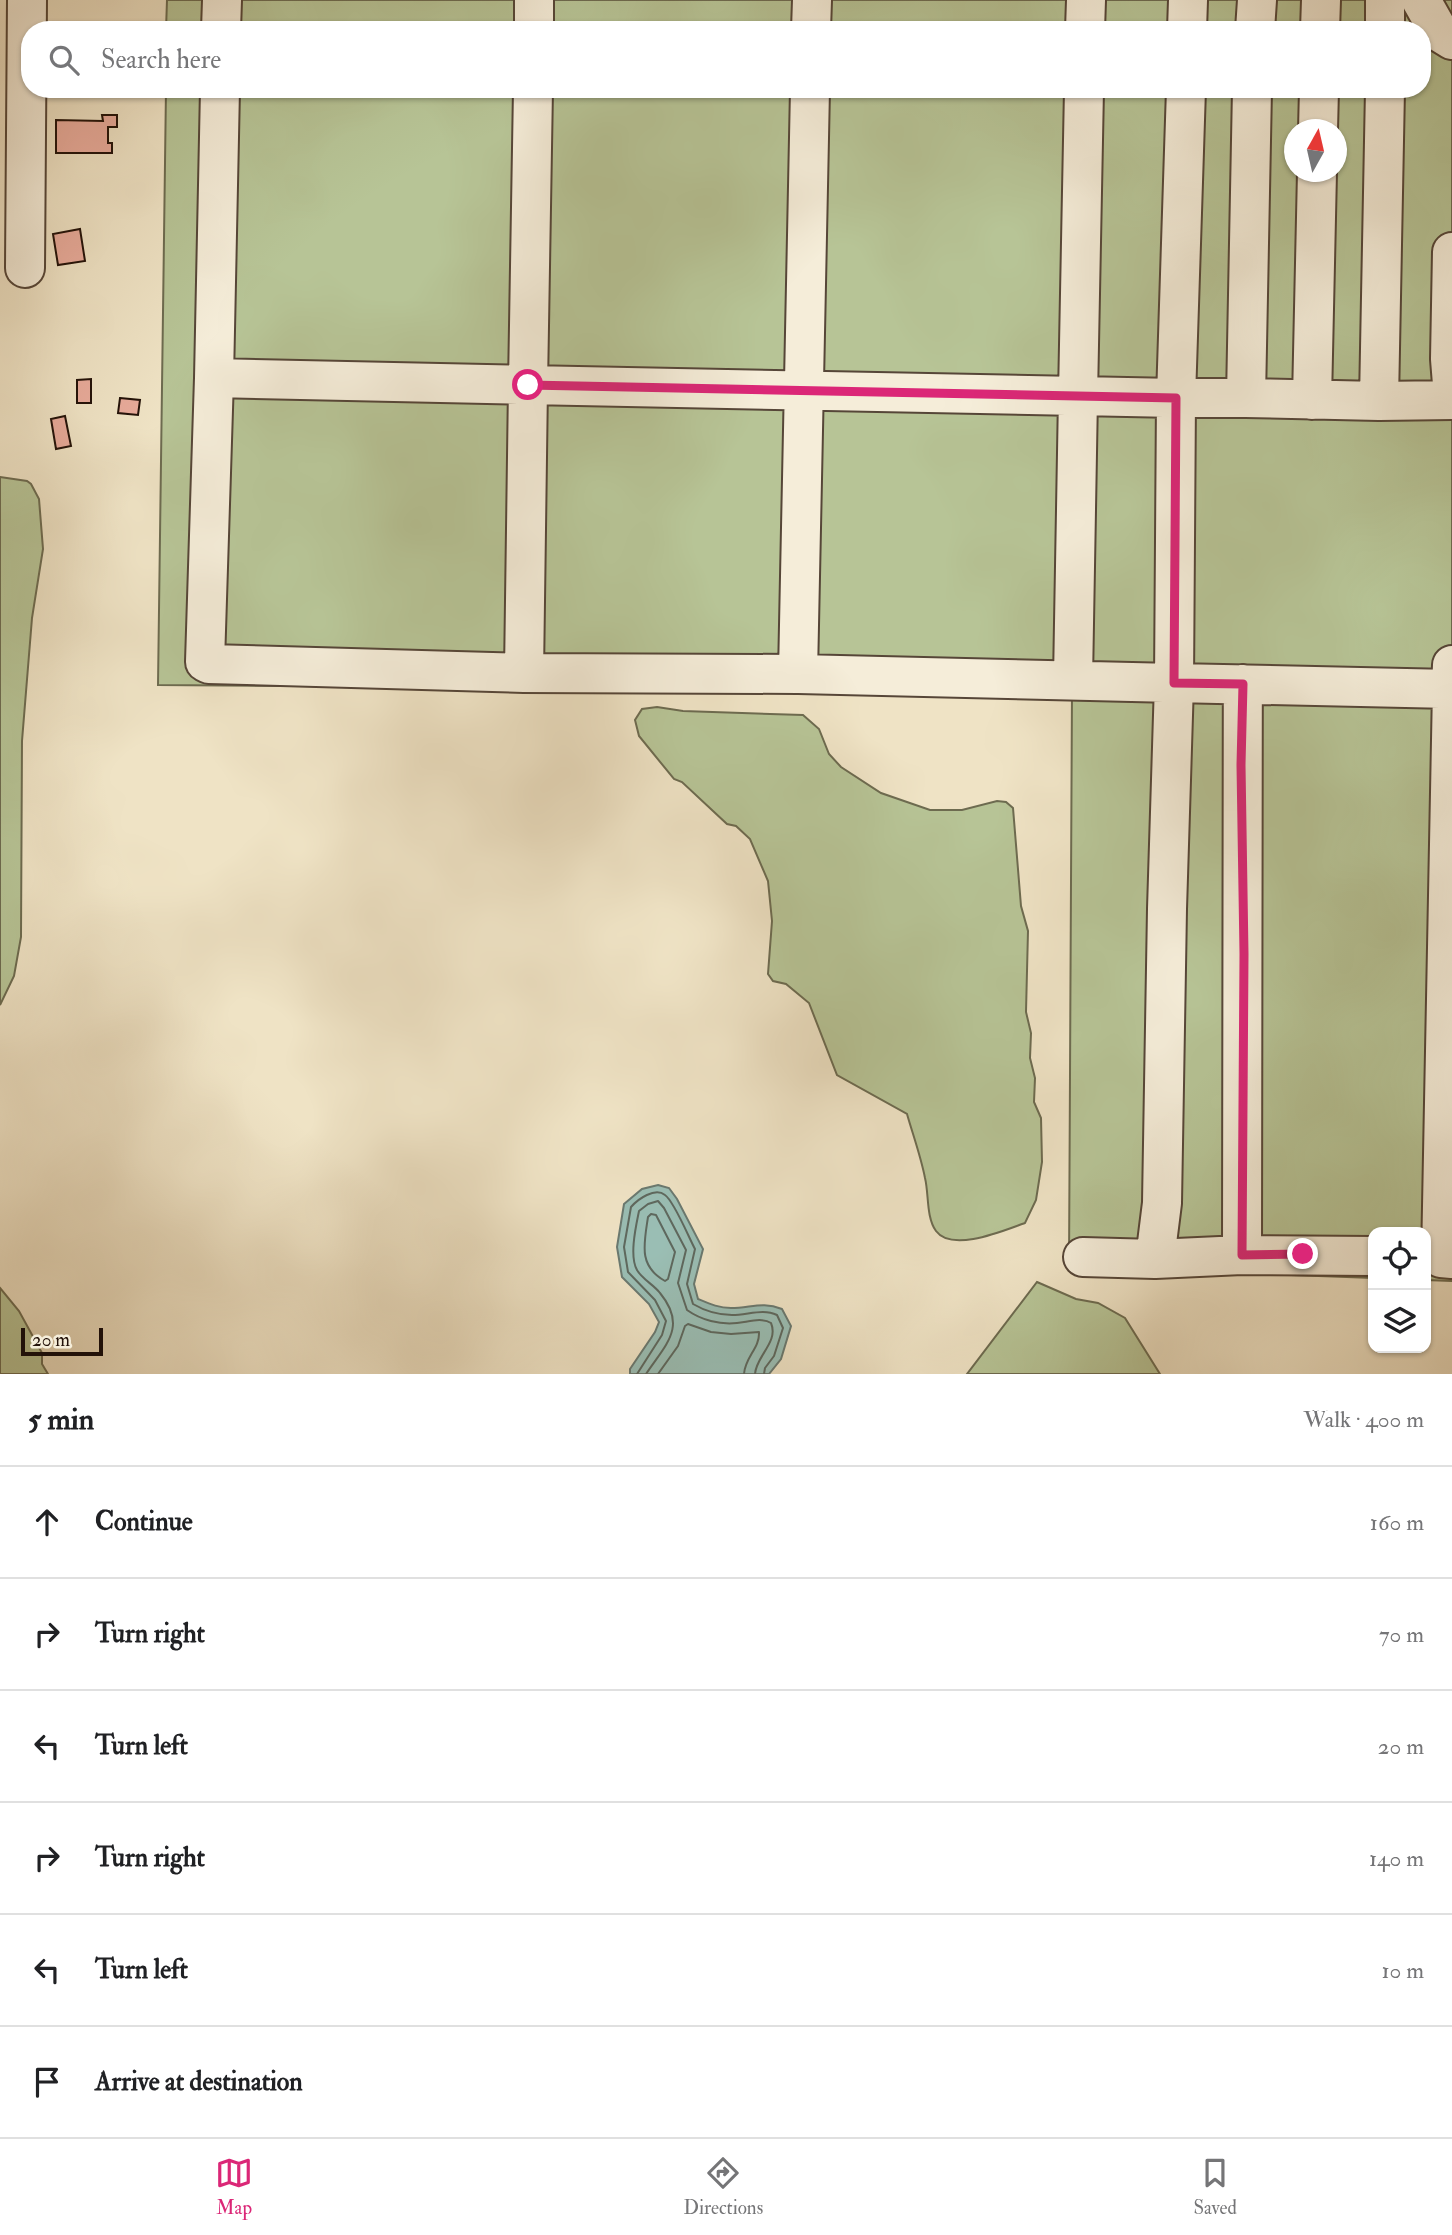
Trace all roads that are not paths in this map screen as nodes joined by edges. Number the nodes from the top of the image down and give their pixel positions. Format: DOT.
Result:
graph roads {
  1 [pos="27,0"];
  2 [pos="222,0"];
  3 [pos="534,0"];
  4 [pos="812,0"];
  5 [pos="1086,0"];
  6 [pos="1188,0"];
  7 [pos="1257,0"];
  8 [pos="1321,0"];
  9 [pos="1385,0"];
  10 [pos="1420,0"];
  11 [pos="27,21"];
  12 [pos="221,21"];
  13 [pos="534,21"];
  14 [pos="811,21"];
  15 [pos="1085,21"];
  16 [pos="1187,21"];
  17 [pos="1256,21"];
  18 [pos="1320,21"];
  19 [pos="1385,21"];
  20 [pos="1452,40"];
  21 [pos="26,98"];
  22 [pos="220,98"];
  23 [pos="533,98"];
  24 [pos="810,98"];
  25 [pos="1084,98"];
  26 [pos="1186,98"];
  27 [pos="1252,98"];
  28 [pos="1319,98"];
  29 [pos="1385,98"];
  30 [pos="1318,119"];
  31 [pos="1317,182"];
  32 [pos="1452,252"];
  33 [pos="25,268"];
  34 [pos="214,378"];
  35 [pos="1452,384"];
  36 [pos="528,385"];
  37 [pos="804,391"];
  38 [pos="1078,396"];
  39 [pos="1176,398"];
  40 [pos="1246,398"];
  41 [pos="1312,400"];
  42 [pos="1452,400"];
  43 [pos="1379,401"];
  44 [pos="1452,665"];
  45 [pos="524,673"];
  46 [pos="798,674"];
  47 [pos="1073,680"];
  48 [pos="1174,683"];
  49 [pos="1243,684"];
  50 [pos="1452,688"];
  51 [pos="1242,1255"];
  52 [pos="1368,1256"];
  53 [pos="1083,1257"];
  54 [pos="1439,1258"];
  55 [pos="1155,1259"];
  1 -- 11 [label="street"];
  2 -- 12 [label="street"];
  3 -- 13 [label="street"];
  4 -- 14 [label="street"];
  5 -- 15 [label="street"];
  6 -- 16 [label="street"];
  7 -- 17 [label="street"];
  8 -- 18 [label="street"];
  9 -- 19 [label="street"];
  10 -- 20 [label="street"];
  21 -- 33 [label="street"];
  22 -- 34 [label="street"];
  23 -- 36 [label="street"];
  24 -- 37 [label="street"];
  25 -- 38 [label="street"];
  26 -- 39 [label="street"];
  27 -- 40 [label="street"];
  28 -- 30 [label="street"];
  29 -- 43 [label="street"];
  31 -- 41 [label="street"];
  32 -- 35 [label="street"];
  34 -- 36 [label="street"];
  34 -- 45 [label="street"];
  36 -- 37 [label="street"];
  36 -- 45 [label="street"];
  37 -- 38 [label="street"];
  37 -- 46 [label="street"];
  38 -- 39 [label="street"];
  38 -- 47 [label="street"];
  39 -- 40 [label="street"];
  39 -- 48 [label="street"];
  40 -- 41 [label="street"];
  41 -- 43 [label="street"];
  42 -- 43 [label="street"];
  44 -- 50 [label="street"];
  45 -- 46 [label="street"];
  46 -- 47 [label="street"];
  47 -- 48 [label="street"];
  48 -- 49 [label="street"];
  48 -- 55 [label="street"];
  49 -- 50 [label="street"];
  49 -- 51 [label="street"];
  50 -- 54 [label="street"];
  51 -- 52 [label="street"];
  51 -- 55 [label="street"];
  53 -- 55 [label="street"];
}
